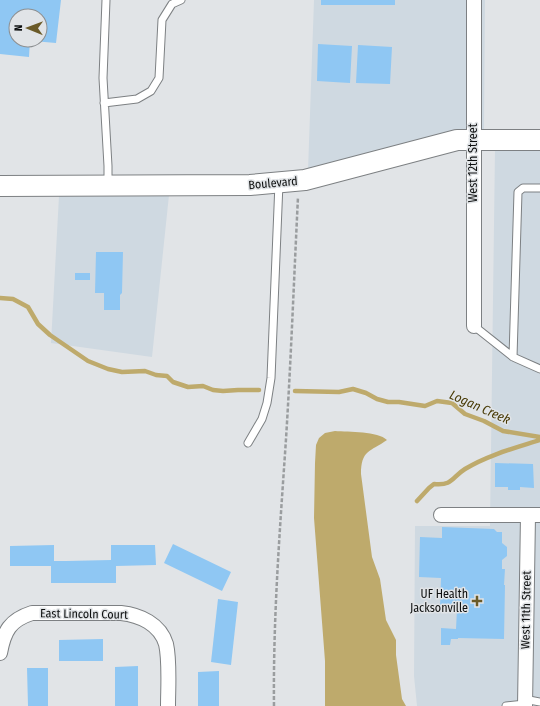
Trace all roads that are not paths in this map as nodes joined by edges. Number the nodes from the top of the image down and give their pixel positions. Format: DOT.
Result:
graph roads {
  1 [pos="106,0"];
  2 [pos="182,0"];
  3 [pos="474,0"];
  4 [pos="104,103"];
  5 [pos="473,139"];
  6 [pos="540,140"];
  7 [pos="279,183"];
  8 [pos="0,186"];
  9 [pos="108,186"];
  10 [pos="540,188"];
  11 [pos="474,326"];
  12 [pos="513,357"];
  13 [pos="540,369"];
  14 [pos="248,443"];
  15 [pos="441,515"];
  16 [pos="534,515"];
  17 [pos="0,653"];
  18 [pos="540,702"];
  19 [pos="525,703"];
  20 [pos="168,706"];
  21 [pos="506,706"];
  1 -- 4 [label="lane"];
  2 -- 4 [label="lane"];
  3 -- 5 [label="street, West 12th Street"];
  4 -- 9 [label="lane"];
  5 -- 6 [label="main road, Boulevard"];
  5 -- 7 [label="main road, Boulevard"];
  5 -- 11 [label="street, West 12th Street"];
  7 -- 9 [label="main road, Boulevard"];
  7 -- 14 [label="lane"];
  8 -- 9 [label="main road, Boulevard"];
  10 -- 12 [label="lane"];
  11 -- 12 [label="lane"];
  12 -- 13 [label="lane"];
  15 -- 16 [label="street"];
  16 -- 19 [label="street, West 11th Street"];
  17 -- 20 [label="street, East Lincoln Court"];
  18 -- 19 [label="lane"];
  19 -- 21 [label="lane"];
}
